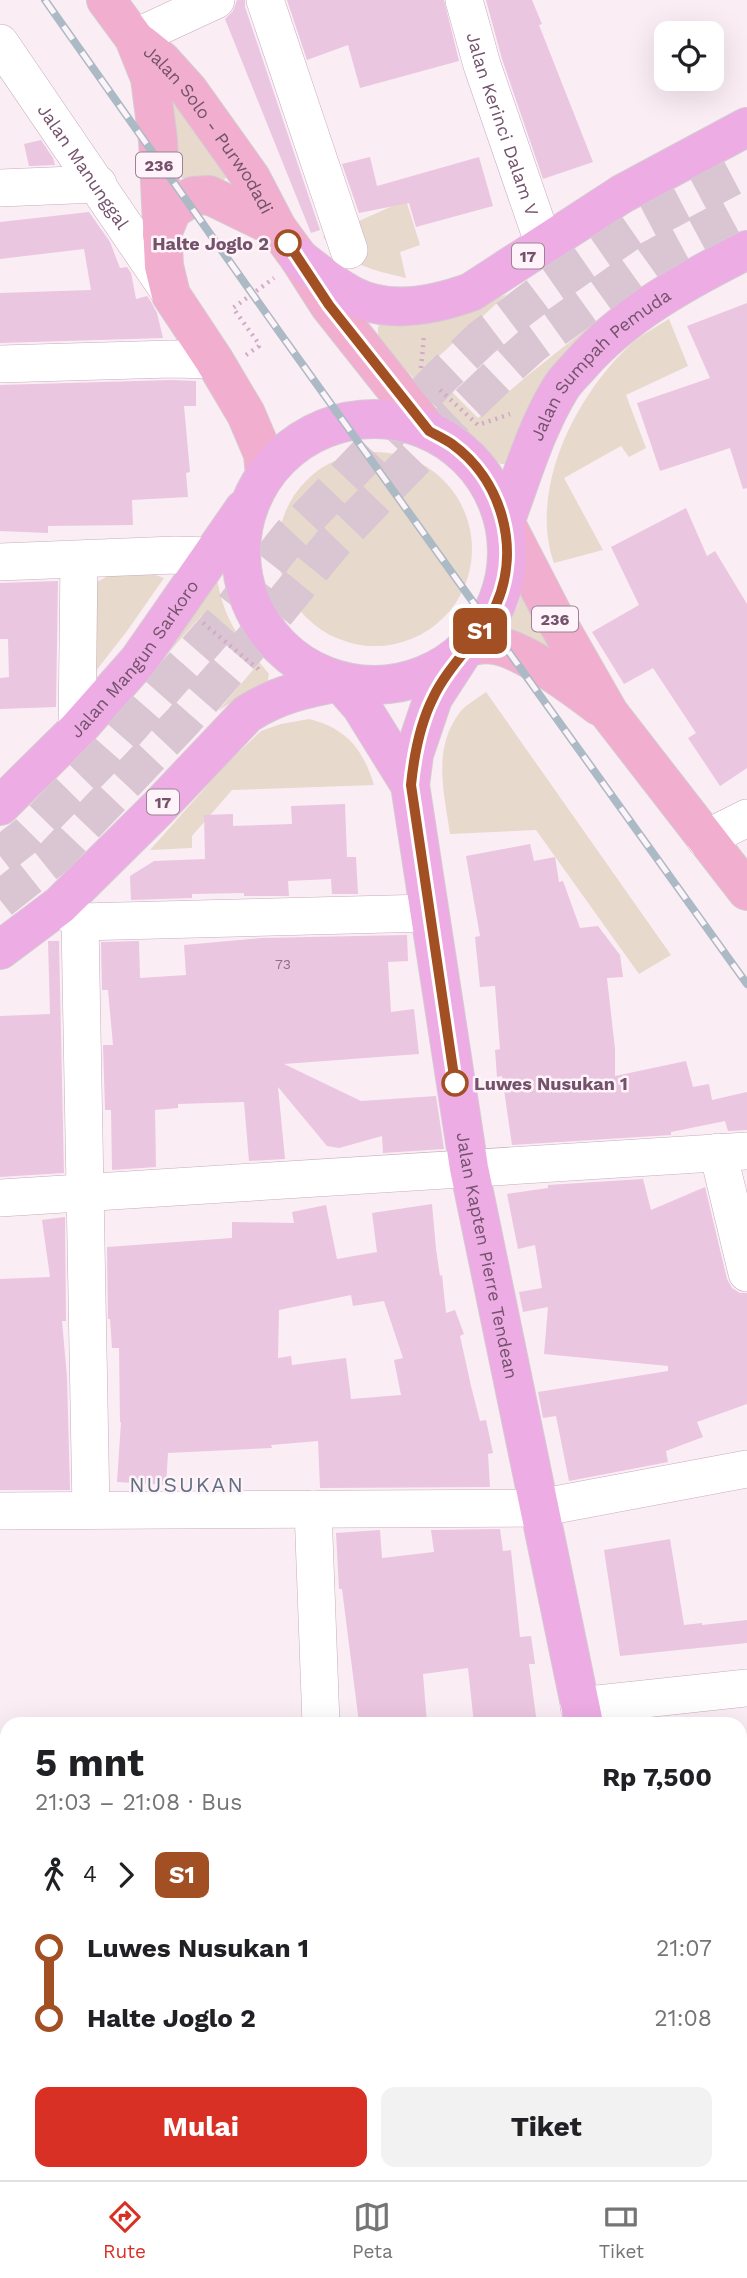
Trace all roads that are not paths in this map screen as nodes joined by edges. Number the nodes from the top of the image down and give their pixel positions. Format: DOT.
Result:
graph roads {
  1 [pos="106,0"];
  2 [pos="216,0"];
  3 [pos="265,0"];
  4 [pos="464,0"];
  5 [pos="134,38"];
  6 [pos="0,43"];
  7 [pos="747,127"];
  8 [pos="98,184"];
  9 [pos="0,188"];
  10 [pos="277,228"];
  11 [pos="162,234"];
  12 [pos="544,245"];
  13 [pos="349,250"];
  14 [pos="747,250"];
  15 [pos="291,265"];
  16 [pos="171,295"];
  17 [pos="227,360"];
  18 [pos="0,364"];
  19 [pos="429,431"];
  20 [pos="259,486"];
  21 [pos="505,522"];
  22 [pos="211,556"];
  23 [pos="79,560"];
  24 [pos="0,562"];
  25 [pos="466,647"];
  26 [pos="340,682"];
  27 [pos="610,713"];
  28 [pos="77,730"];
  29 [pos="411,785"];
  30 [pos="0,806"];
  31 [pos="747,818"];
  32 [pos="705,839"];
  33 [pos="747,891"];
  34 [pos="428,913"];
  35 [pos="70,914"];
  36 [pos="0,950"];
  37 [pos="733,1152"];
  38 [pos="469,1168"];
  39 [pos="85,1193"];
  40 [pos="0,1199"];
  41 [pos="747,1273"];
  42 [pos="747,1469"];
  43 [pos="538,1508"];
  44 [pos="313,1509"];
  45 [pos="91,1510"];
  46 [pos="0,1511"];
  47 [pos="747,1688"];
  48 [pos="582,1715"];
  49 [pos="321,1717"];
  1 -- 5 [label="main road, Jalan Solo - Purwodadi / 236"];
  2 -- 5 [label="street"];
  3 -- 13 [label="street"];
  4 -- 12 [label="street, Jalan Kerinci Dalam V"];
  5 -- 10 [label="main road, Jalan Solo - Purwodadi / 236"];
  5 -- 11 [label="main road, Jalan Solo - Purwodadi / 236"];
  6 -- 8 [label="street, Jalan Manunggal"];
  7 -- 12 [label="highway, 17"];
  8 -- 9 [label="street"];
  8 -- 16 [label="street, Jalan Manunggal"];
  10 -- 11 [label="main road, Jalan Solo - Purwodadi / 236"];
  10 -- 15 [label="main road, Jalan Solo - Purwodadi / 236"];
  11 -- 16 [label="main road, Jalan Solo - Purwodadi / 236"];
  12 -- 15 [label="highway, 17"];
  14 -- 21 [label="highway, Jalan Sumpah Pemuda / 17"];
  15 -- 19 [label="main road, Jalan Solo - Purwodadi / 236"];
  16 -- 17 [label="main road, Jalan Manunggal"];
  17 -- 18 [label="street"];
  17 -- 20 [label="main road, Jalan Manunggal"];
  19 -- 20 [label="highway, 17"];
  19 -- 21 [label="highway, 17"];
  20 -- 22 [label="highway, Jalan Mangun Sarkoro / 17"];
  20 -- 26 [label="highway, 17"];
  21 -- 25 [label="highway, 17"];
  21 -- 27 [label="main road, 236"];
  22 -- 23 [label="street"];
  22 -- 28 [label="highway, Jalan Mangun Sarkoro / 17"];
  23 -- 24 [label="street"];
  23 -- 28 [label="street"];
  25 -- 26 [label="highway, 17"];
  25 -- 27 [label="main road, 236"];
  25 -- 29 [label="highway, Jalan Kapten Pierre Tendean"];
  26 -- 29 [label="highway, Jalan Kapten Pierre Tendean"];
  26 -- 35 [label="highway, 17"];
  27 -- 32 [label="main road, 236"];
  28 -- 30 [label="highway, Jalan Mangun Sarkoro / 17"];
  29 -- 34 [label="highway, Jalan Kapten Pierre Tendean"];
  31 -- 32 [label="street"];
  32 -- 33 [label="main road, 236"];
  34 -- 35 [label="street"];
  34 -- 38 [label="highway, Jalan Kapten Pierre Tendean"];
  35 -- 36 [label="highway, 17"];
  35 -- 39 [label="street"];
  37 -- 38 [label="street"];
  37 -- 41 [label="street"];
  38 -- 39 [label="street"];
  38 -- 43 [label="highway, Jalan Kapten Pierre Tendean"];
  39 -- 40 [label="street"];
  39 -- 45 [label="street"];
  42 -- 43 [label="street"];
  43 -- 44 [label="street"];
  43 -- 48 [label="highway, Jalan Kapten Pierre Tendean"];
  44 -- 45 [label="street"];
  44 -- 49 [label="street"];
  45 -- 46 [label="street"];
  47 -- 48 [label="street"];
}
